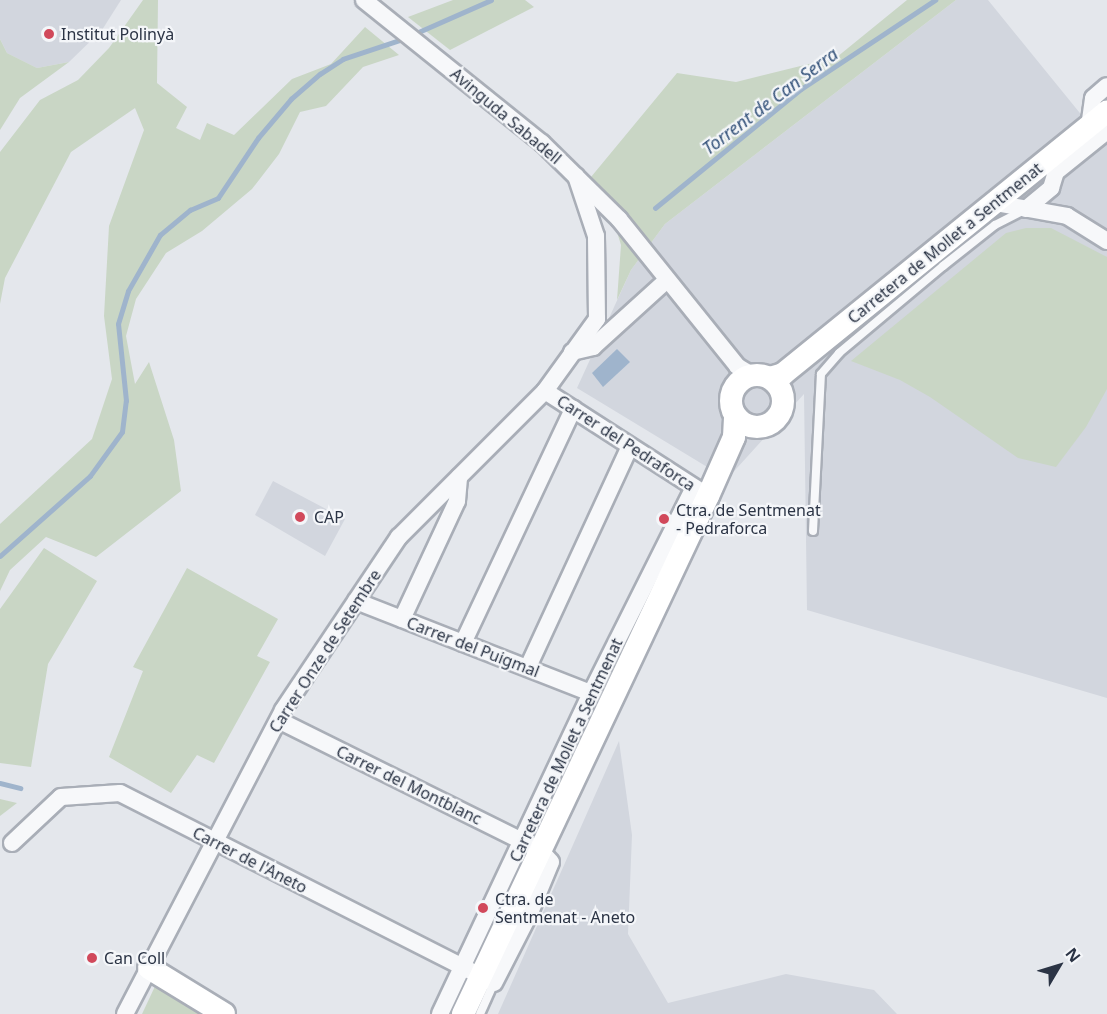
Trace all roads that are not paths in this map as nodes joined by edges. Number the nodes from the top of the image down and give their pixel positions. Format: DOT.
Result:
graph roads {
  1 [pos="364,0"];
  2 [pos="1107,86"];
  3 [pos="1107,112"];
  4 [pos="1098,129"];
  5 [pos="1039,167"];
  6 [pos="576,176"];
  7 [pos="1051,188"];
  8 [pos="995,203"];
  9 [pos="1026,209"];
  10 [pos="1067,216"];
  11 [pos="1107,241"];
  12 [pos="667,280"];
  13 [pos="572,352"];
  14 [pos="760,377"];
  15 [pos="544,391"];
  16 [pos="573,409"];
  17 [pos="740,427"];
  18 [pos="630,446"];
  19 [pos="459,477"];
  20 [pos="701,491"];
  21 [pos="813,531"];
  22 [pos="356,601"];
  23 [pos="402,619"];
  24 [pos="463,643"];
  25 [pos="528,667"];
  26 [pos="591,693"];
  27 [pos="278,720"];
  28 [pos="12,843"];
  29 [pos="214,843"];
  30 [pos="531,845"];
  31 [pos="149,968"];
  32 [pos="479,975"];
  33 [pos="125,1014"];
  34 [pos="224,1014"];
  35 [pos="440,1014"];
  36 [pos="463,1014"];
  37 [pos="480,1014"];
  1 -- 6 [label="street, Avinguda Sabadell"];
  2 -- 4 [label="street"];
  3 -- 4 [label="street, Carretera de Mollet a Sentmenat"];
  4 -- 5 [label="street, Carretera de Mollet a Sentmenat"];
  4 -- 7 [label="street"];
  5 -- 7 [label="street"];
  5 -- 8 [label="street, Carretera de Mollet a Sentmenat"];
  6 -- 12 [label="street"];
  6 -- 13 [label="street, Avinguda Sabadell"];
  7 -- 9 [label="street"];
  7 -- 10 [label="street"];
  8 -- 9 [label="street"];
  8 -- 14 [label="street, Carretera de Mollet a Sentmenat"];
  9 -- 10 [label="street"];
  9 -- 21 [label="lane"];
  10 -- 11 [label="street"];
  12 -- 13 [label="street"];
  12 -- 14 [label="street"];
  13 -- 15 [label="street, Avinguda Sabadell"];
  14 -- 17 [label="street, Carretera de Mollet a Sentmenat"];
  14 -- 17 [label="street"];
  15 -- 16 [label="street, Carrer del Pedraforca"];
  15 -- 19 [label="street, Carrer Onze de Setembre"];
  16 -- 18 [label="street, Carrer del Pedraforca"];
  16 -- 24 [label="street"];
  17 -- 20 [label="street, Carretera de Mollet a Sentmenat"];
  18 -- 20 [label="street, Carrer del Pedraforca"];
  18 -- 25 [label="street"];
  19 -- 22 [label="street, Carrer Onze de Setembre"];
  19 -- 23 [label="street"];
  20 -- 26 [label="street, Carretera de Mollet a Sentmenat"];
  20 -- 30 [label="street, Carretera de Mollet a Sentmenat"];
  22 -- 23 [label="street, Carrer del Puigmal"];
  22 -- 27 [label="street, Carrer Onze de Setembre"];
  23 -- 24 [label="street, Carrer del Puigmal"];
  24 -- 25 [label="street, Carrer del Puigmal"];
  25 -- 26 [label="street, Carrer del Puigmal"];
  26 -- 30 [label="street, Carretera de Mollet a Sentmenat"];
  27 -- 29 [label="street, Carrer Onze de Setembre"];
  27 -- 30 [label="street, Carrer del Montblanc"];
  28 -- 29 [label="street, Carrer de l'Aneto"];
  29 -- 31 [label="street, Carrer Onze de Setembre"];
  29 -- 32 [label="street, Carrer de l'Aneto"];
  30 -- 32 [label="street, Carretera de Mollet a Sentmenat"];
  31 -- 33 [label="street, Carrer Onze de Setembre"];
  31 -- 34 [label="street"];
  32 -- 35 [label="street, Carretera de Mollet a Sentmenat"];
  32 -- 36 [label="street, Carretera de Mollet a Sentmenat"];
  32 -- 37 [label="lane"];
}
